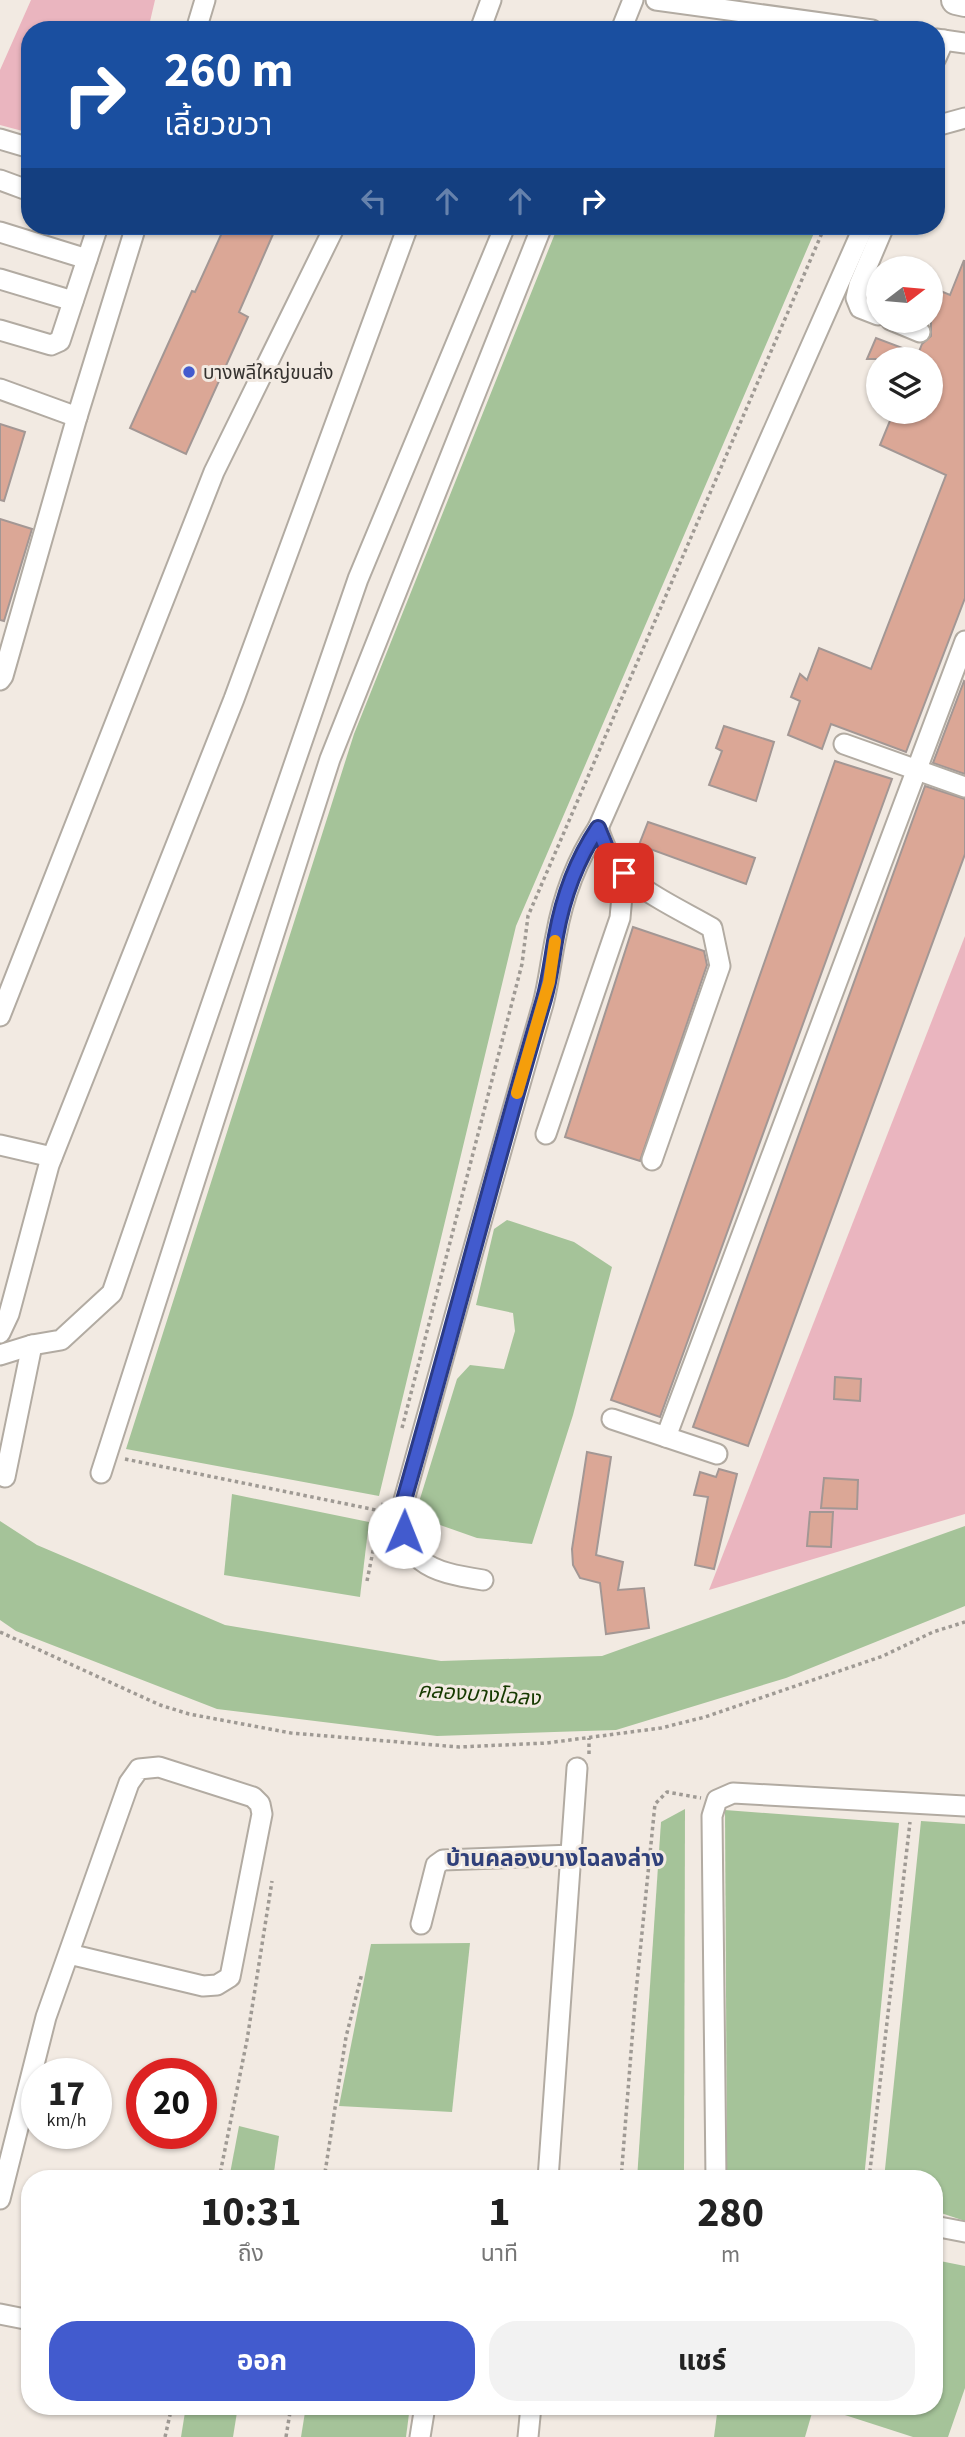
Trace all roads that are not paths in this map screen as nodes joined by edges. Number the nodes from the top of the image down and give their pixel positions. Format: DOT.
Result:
graph roads {
  1 [pos="205,0"];
  2 [pos="491,0"];
  3 [pos="632,0"];
  4 [pos="656,0"];
  5 [pos="956,0"];
  6 [pos="965,2"];
  7 [pos="199,21"];
  8 [pos="483,21"];
  9 [pos="624,21"];
  10 [pos="807,21"];
  11 [pos="945,40"];
  12 [pos="965,43"];
  13 [pos="965,118"];
  14 [pos="945,124"];
  15 [pos="0,139"];
  16 [pos="21,145"];
  17 [pos="0,180"];
  18 [pos="21,188"];
  19 [pos="0,232"];
  20 [pos="95,235"];
  21 [pos="133,235"];
  22 [pos="331,235"];
  23 [pos="405,235"];
  24 [pos="501,235"];
  25 [pos="538,235"];
  26 [pos="860,235"];
  27 [pos="880,235"];
  28 [pos="871,256"];
  29 [pos="87,258"];
  30 [pos="866,268"];
  31 [pos="0,279"];
  32 [pos="73,301"];
  33 [pos="866,310"];
  34 [pos="0,331"];
  35 [pos="0,389"];
  36 [pos="77,417"];
  37 [pos="965,641"];
  38 [pos="0,680"];
  39 [pos="844,744"];
  40 [pos="915,770"];
  41 [pos="965,788"];
  42 [pos="598,828"];
  43 [pos="624,873"];
  44 [pos="0,1016"];
  45 [pos="546,1134"];
  46 [pos="0,1145"];
  47 [pos="52,1157"];
  48 [pos="652,1160"];
  49 [pos="0,1333"];
  50 [pos="32,1345"];
  51 [pos="0,1355"];
  52 [pos="612,1419"];
  53 [pos="666,1437"];
  54 [pos="717,1454"];
  55 [pos="101,1473"];
  56 [pos="5,1477"];
  57 [pos="483,1580"];
  58 [pos="577,1768"];
  59 [pos="965,1806"];
  60 [pos="572,1855"];
  61 [pos="421,1924"];
  62 [pos="69,1954"];
  63 [pos="549,2170"];
  64 [pos="716,2170"];
  65 [pos="0,2199"];
  66 [pos="943,2228"];
  67 [pos="965,2232"];
  68 [pos="0,2314"];
  69 [pos="21,2318"];
  70 [pos="424,2415"];
  71 [pos="530,2415"];
  72 [pos="420,2437"];
  73 [pos="528,2437"];
  1 -- 7 [label="street"];
  2 -- 8 [label="street"];
  3 -- 9 [label="street"];
  4 -- 10 [label="street"];
  5 -- 6 [label="highway"];
  11 -- 12 [label="street"];
  13 -- 14 [label="street"];
  15 -- 16 [label="street"];
  17 -- 18 [label="street"];
  19 -- 29 [label="street"];
  20 -- 29 [label="street"];
  21 -- 36 [label="street"];
  22 -- 44 [label="street"];
  23 -- 47 [label="street"];
  24 -- 50 [label="street"];
  25 -- 55 [label="street"];
  26 -- 42 [label="street"];
  27 -- 28 [label="street"];
  29 -- 32 [label="street"];
  30 -- 33 [label="street"];
  31 -- 32 [label="street"];
  32 -- 34 [label="street"];
  35 -- 36 [label="street"];
  36 -- 38 [label="street"];
  37 -- 40 [label="street"];
  39 -- 40 [label="street"];
  40 -- 41 [label="street"];
  40 -- 53 [label="street"];
  42 -- 43 [label="street"];
  42 -- 57 [label="street"];
  43 -- 45 [label="street"];
  43 -- 48 [label="street"];
  46 -- 47 [label="street"];
  47 -- 49 [label="street"];
  50 -- 51 [label="street"];
  50 -- 56 [label="street"];
  52 -- 53 [label="street"];
  53 -- 54 [label="street"];
  58 -- 60 [label="street"];
  59 -- 64 [label="street"];
  60 -- 61 [label="street"];
  60 -- 63 [label="street"];
  62 -- 62 [label="street"];
  62 -- 65 [label="street"];
  66 -- 67 [label="street"];
  68 -- 69 [label="street"];
  70 -- 72 [label="street"];
  71 -- 73 [label="street"];
}
